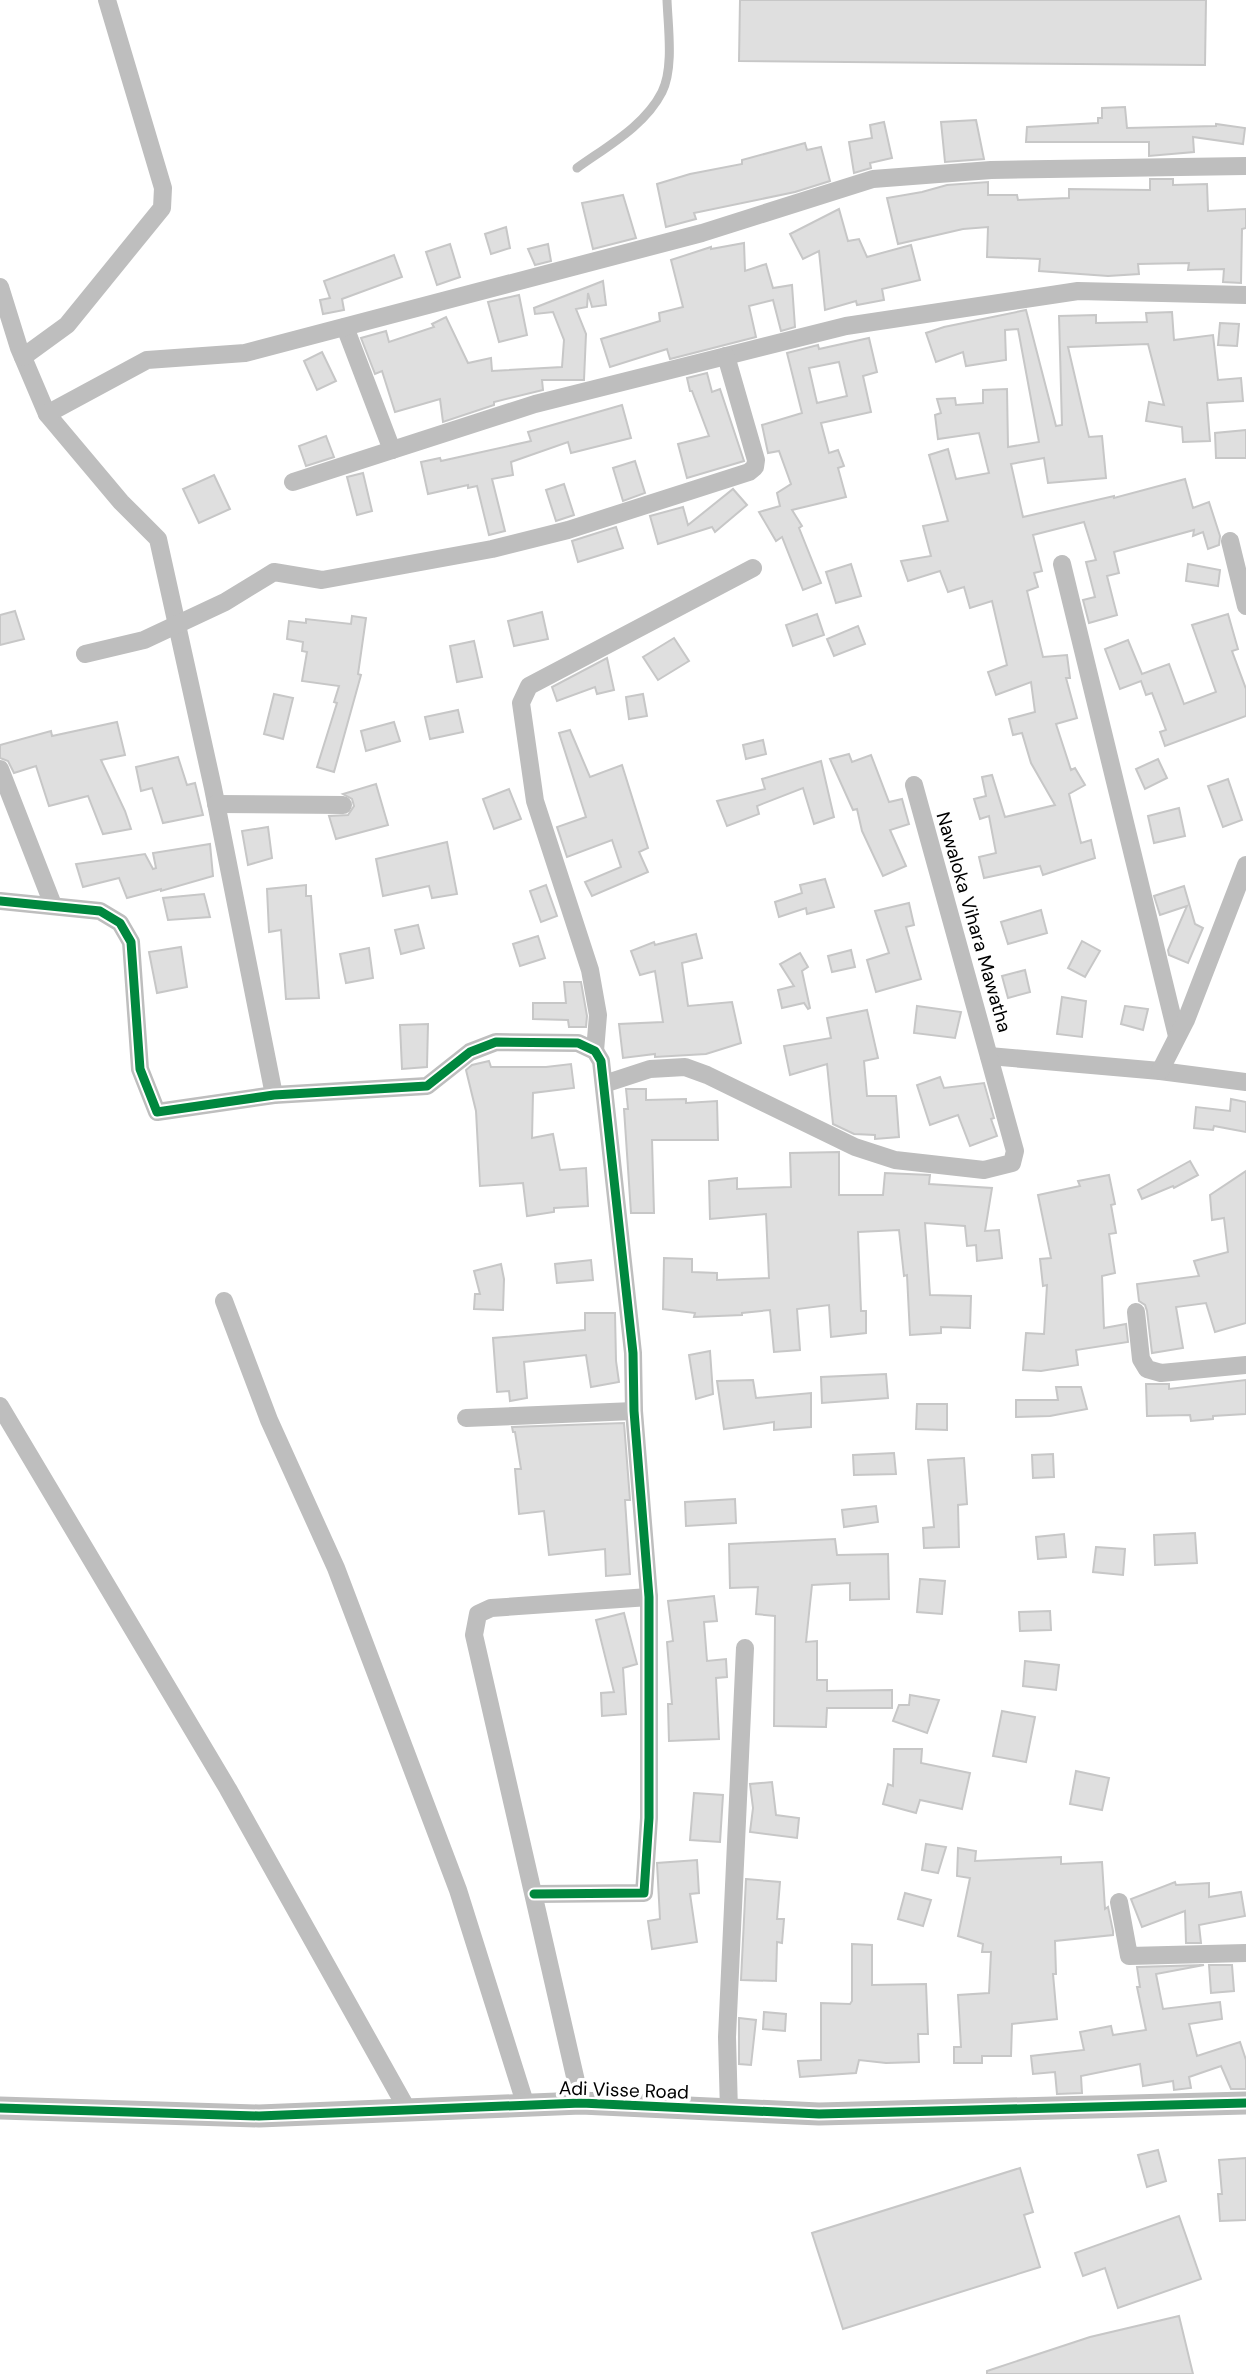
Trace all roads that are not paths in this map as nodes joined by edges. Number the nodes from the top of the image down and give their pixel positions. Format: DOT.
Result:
graph roads {
  1 [pos="107,0"];
  2 [pos="667,0"];
  3 [pos="1246,166"];
  4 [pos="577,168"];
  5 [pos="0,287"];
  6 [pos="1246,295"];
  7 [pos="345,327"];
  8 [pos="726,356"];
  9 [pos="23,357"];
  10 [pos="47,414"];
  11 [pos="392,450"];
  12 [pos="293,482"];
  13 [pos="1230,541"];
  14 [pos="1062,564"];
  15 [pos="753,568"];
  16 [pos="1246,606"];
  17 [pos="177,625"];
  18 [pos="85,654"];
  19 [pos="0,769"];
  20 [pos="914,785"];
  21 [pos="216,804"];
  22 [pos="343,805"];
  23 [pos="1246,864"];
  24 [pos="0,901"];
  25 [pos="53,905"];
  26 [pos="1177,1036"];
  27 [pos="595,1051"];
  28 [pos="989,1055"];
  29 [pos="1160,1071"];
  30 [pos="1246,1082"];
  31 [pos="604,1084"];
  32 [pos="274,1095"];
  33 [pos="224,1301"];
  34 [pos="1136,1311"];
  35 [pos="1246,1365"];
  36 [pos="0,1406"];
  37 [pos="634,1411"];
  38 [pos="466,1418"];
  39 [pos="649,1597"];
  40 [pos="746,1648"];
  41 [pos="534,1894"];
  42 [pos="1118,1902"];
  43 [pos="1246,1952"];
  44 [pos="1246,2103"];
  45 [pos="582,2104"];
  46 [pos="526,2106"];
  47 [pos="0,2108"];
  48 [pos="407,2109"];
  49 [pos="729,2112"];
  1 -- 9 [label="street"];
  2 -- 4 [label="lane"];
  3 -- 7 [label="street"];
  5 -- 9 [label="street"];
  6 -- 8 [label="street"];
  7 -- 10 [label="street"];
  7 -- 11 [label="street"];
  8 -- 11 [label="street"];
  8 -- 17 [label="street"];
  9 -- 10 [label="street"];
  10 -- 17 [label="street"];
  11 -- 12 [label="street"];
  13 -- 16 [label="street"];
  14 -- 26 [label="street"];
  15 -- 27 [label="street"];
  17 -- 18 [label="street"];
  17 -- 21 [label="street"];
  19 -- 25 [label="street"];
  20 -- 28 [label="street, Nawaloka Vihara Mawatha"];
  21 -- 22 [label="street"];
  21 -- 32 [label="street"];
  23 -- 26 [label="street"];
  24 -- 25 [label="street"];
  25 -- 32 [label="street"];
  26 -- 29 [label="street"];
  27 -- 31 [label="street"];
  27 -- 32 [label="street"];
  28 -- 29 [label="street, Nawaloka Vihara Mawatha"];
  28 -- 31 [label="street"];
  29 -- 30 [label="street, Nawaloka Vihara Mawatha"];
  31 -- 37 [label="street"];
  33 -- 46 [label="street"];
  34 -- 35 [label="street"];
  36 -- 48 [label="street"];
  37 -- 38 [label="street"];
  37 -- 39 [label="street"];
  39 -- 41 [label="street"];
  39 -- 41 [label="street"];
  40 -- 49 [label="street"];
  41 -- 45 [label="street"];
  42 -- 43 [label="street"];
  44 -- 49 [label="street, Adi Visse Road"];
  45 -- 46 [label="street, Adi Visse Road"];
  45 -- 49 [label="street, Adi Visse Road"];
  46 -- 48 [label="street, Adi Visse Road"];
  47 -- 48 [label="street, Adi Visse Road"];
}
